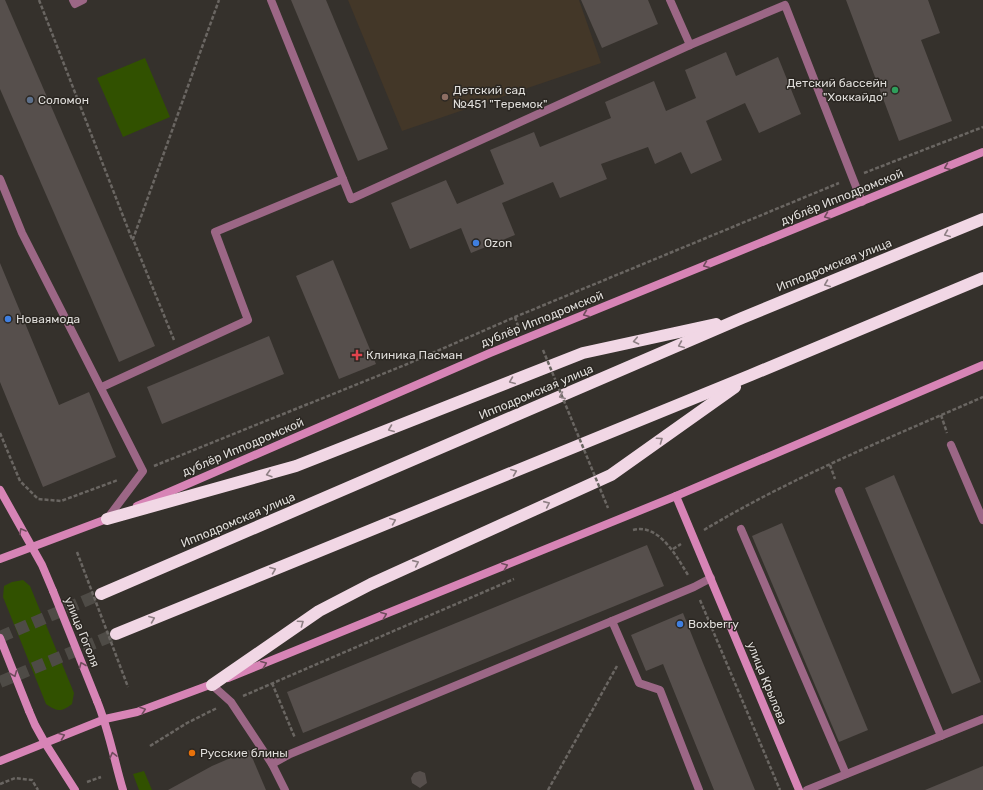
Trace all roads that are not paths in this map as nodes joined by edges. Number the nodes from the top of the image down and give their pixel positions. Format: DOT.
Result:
graph roads {
  1 [pos="73,0"];
  2 [pos="83,0"];
  3 [pos="271,0"];
  4 [pos="670,0"];
  5 [pos="690,45"];
  6 [pos="983,152"];
  7 [pos="0,179"];
  8 [pos="343,179"];
  9 [pos="862,202"];
  10 [pos="983,219"];
  11 [pos="983,278"];
  12 [pos="742,318"];
  13 [pos="983,365"];
  14 [pos="751,375"];
  15 [pos="102,387"];
  16 [pos="951,445"];
  17 [pos="0,490"];
  18 [pos="839,491"];
  19 [pos="676,496"];
  20 [pos="106,519"];
  21 [pos="983,520"];
  22 [pos="741,529"];
  23 [pos="31,548"];
  24 [pos="0,559"];
  25 [pos="711,578"];
  26 [pos="102,594"];
  27 [pos="612,622"];
  28 [pos="116,634"];
  29 [pos="0,638"];
  30 [pos="212,685"];
  31 [pos="105,719"];
  32 [pos="983,719"];
  33 [pos="941,736"];
  34 [pos="45,743"];
  35 [pos="0,761"];
  36 [pos="272,764"];
  37 [pos="846,774"];
  38 [pos="75,790"];
  39 [pos="123,790"];
  40 [pos="286,790"];
  41 [pos="699,790"];
  42 [pos="799,790"];
  43 [pos="807,790"];
  1 -- 2 [label="lane"];
  3 -- 8 [label="lane"];
  4 -- 5 [label="lane"];
  5 -- 8 [label="lane"];
  5 -- 9 [label="lane"];
  6 -- 9 [label="street, дублёр Ипподромской, one-way"];
  7 -- 15 [label="lane"];
  8 -- 15 [label="lane"];
  9 -- 20 [label="street, дублёр Ипподромской, one-way"];
  10 -- 12 [label="highway, Ипподромская улица, one-way"];
  11 -- 14 [label="highway"];
  12 -- 20 [label="highway, one-way"];
  12 -- 26 [label="highway, Ипподромская улица, one-way"];
  13 -- 19 [label="street"];
  28 -- 14 [label="highway, one-way"];
  30 -- 14 [label="highway, one-way"];
  15 -- 20 [label="lane"];
  16 -- 21 [label="lane"];
  23 -- 17 [label="street, улица Гоголя, one-way"];
  18 -- 33 [label="lane"];
  19 -- 25 [label="street, улица Крылова"];
  30 -- 19 [label="street, one-way"];
  20 -- 23 [label="street, дублёр Ипподромской"];
  22 -- 37 [label="lane"];
  23 -- 24 [label="street, дублёр Ипподромской"];
  31 -- 23 [label="street, улица Гоголя, one-way, bridge"];
  25 -- 27 [label="lane"];
  25 -- 42 [label="street, улица Крылова"];
  27 -- 36 [label="lane"];
  27 -- 41 [label="lane"];
  29 -- 34 [label="street, one-way, bridge"];
  31 -- 30 [label="street, one-way"];
  30 -- 36 [label="lane"];
  34 -- 31 [label="street, one-way"];
  39 -- 31 [label="street, улица Гоголя, one-way"];
  32 -- 33 [label="lane"];
  33 -- 37 [label="lane"];
  34 -- 35 [label="street"];
  34 -- 38 [label="street"];
  36 -- 40 [label="lane"];
  37 -- 43 [label="lane"];
}
